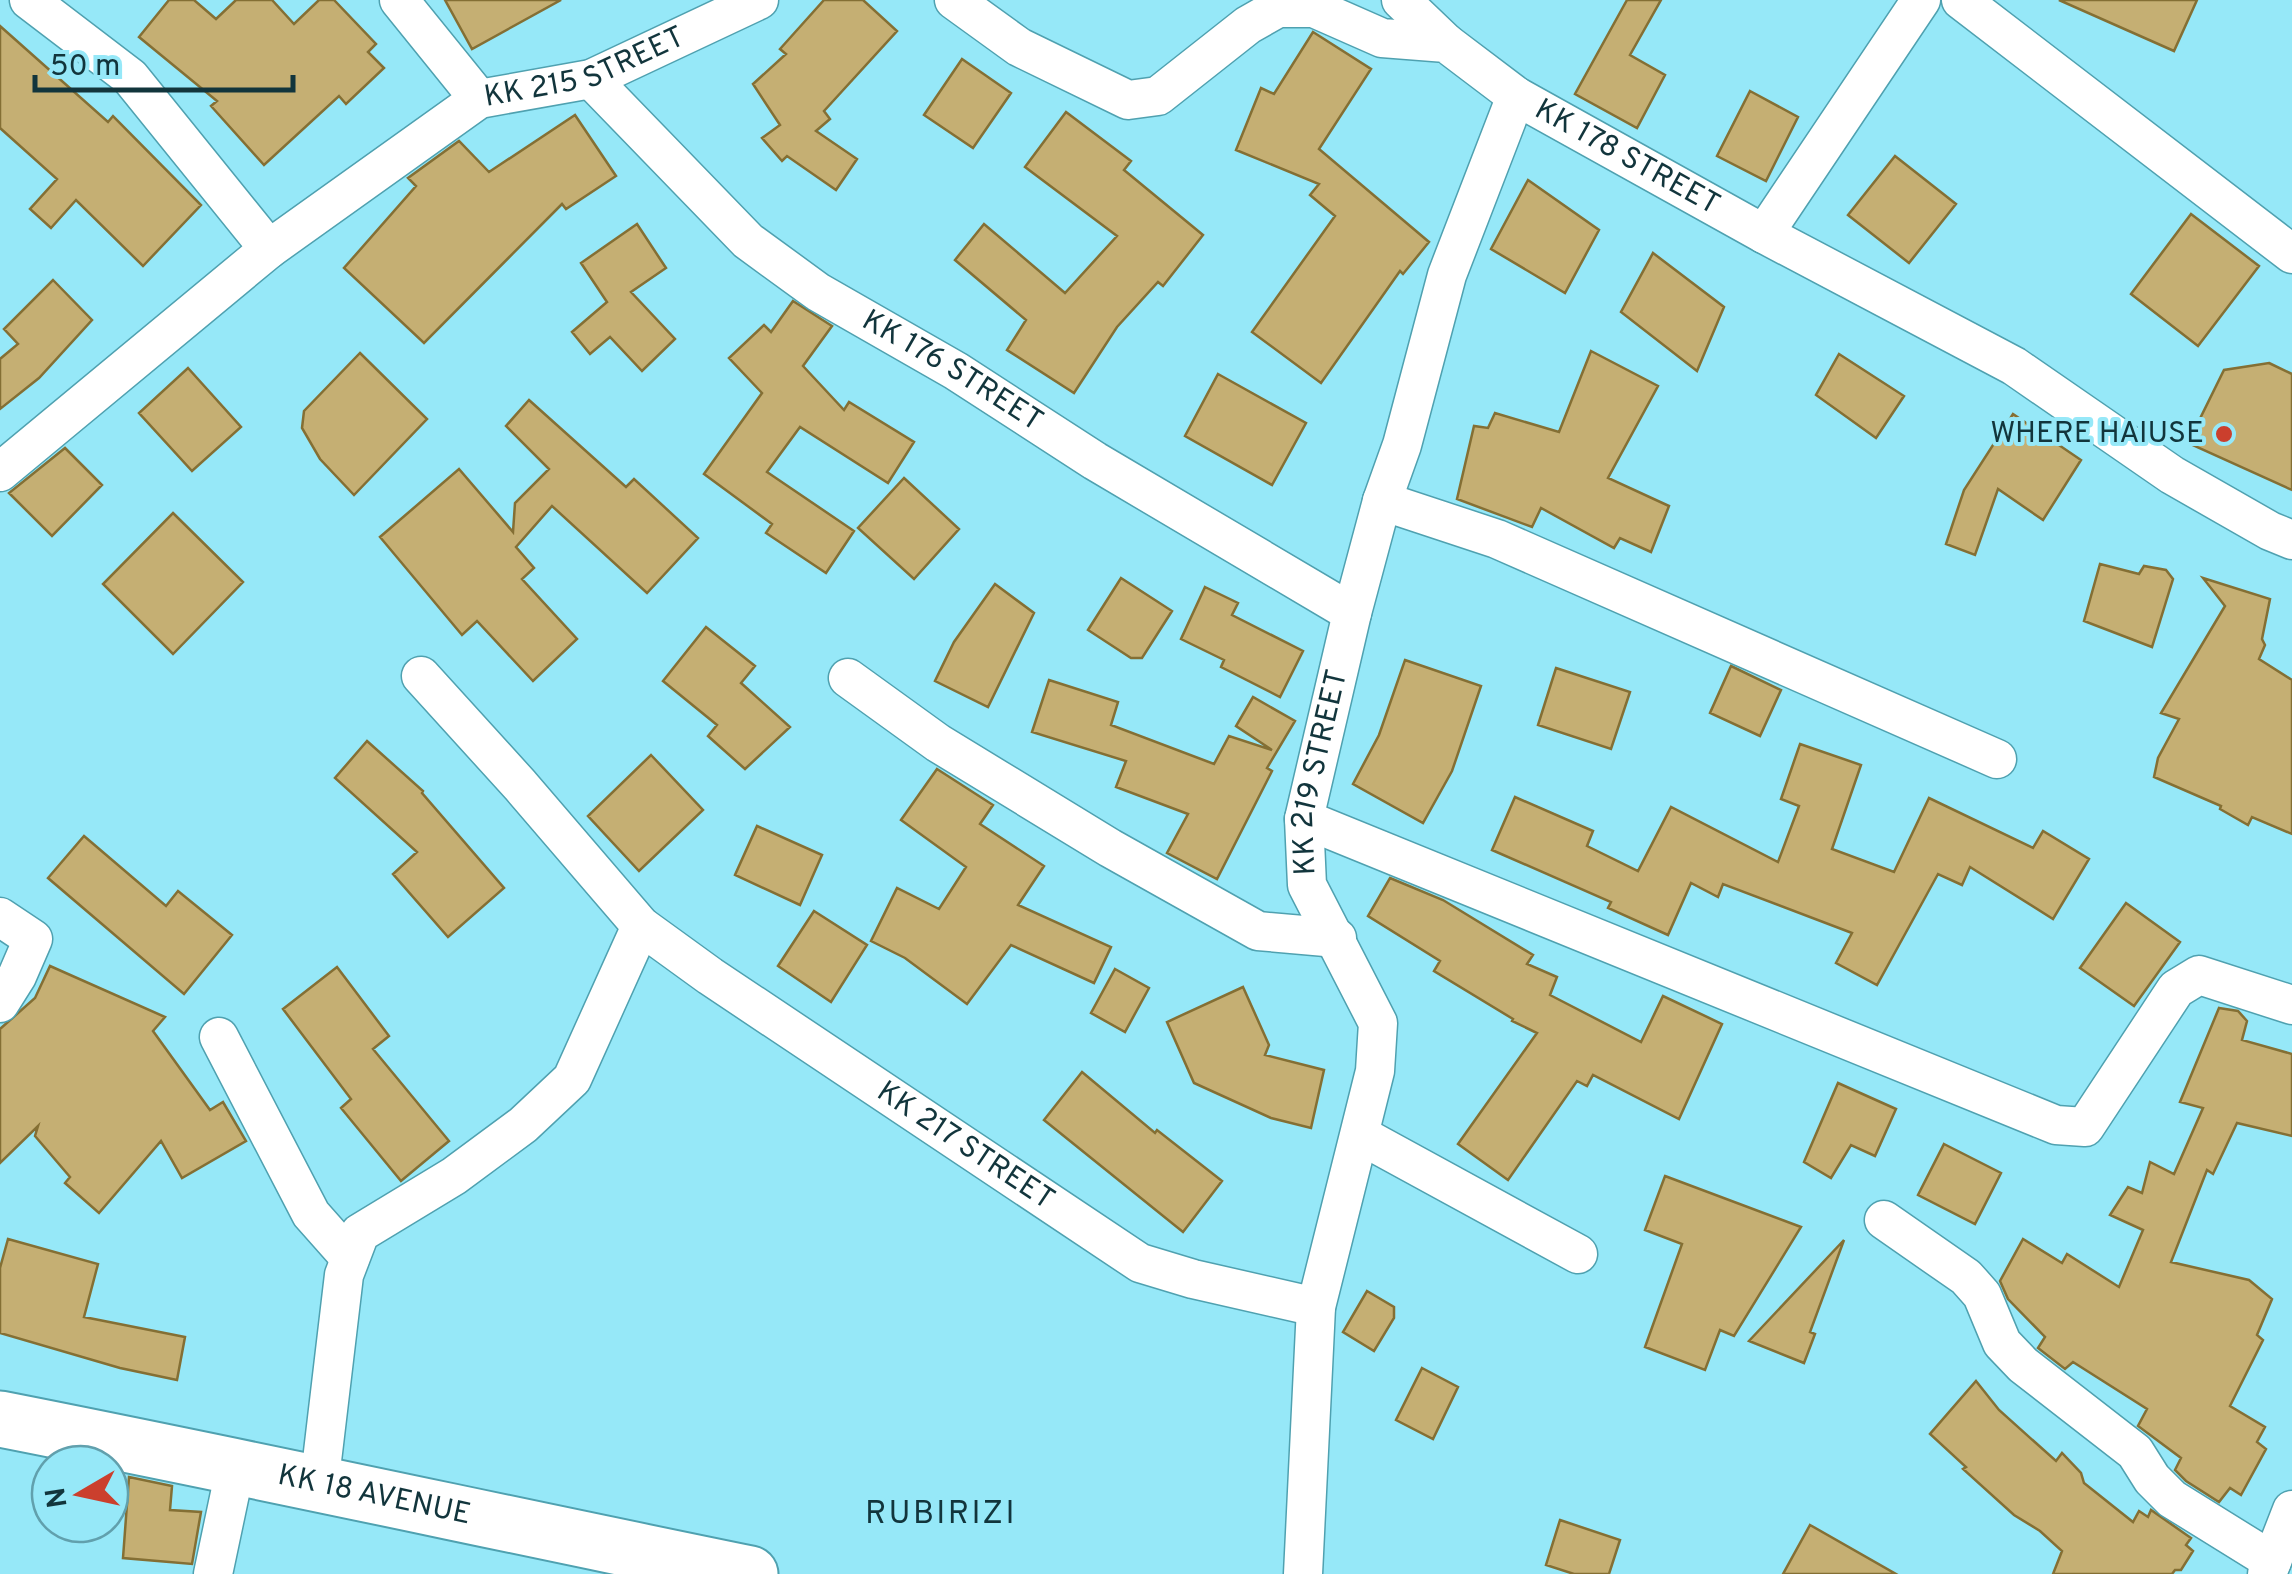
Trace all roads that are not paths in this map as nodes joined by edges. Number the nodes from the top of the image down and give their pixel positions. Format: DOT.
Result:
graph roads {
  1 [pos="29,0"];
  2 [pos="399,0"];
  3 [pos="759,0"];
  4 [pos="954,0"];
  5 [pos="1400,0"];
  6 [pos="1921,0"];
  7 [pos="1961,0"];
  8 [pos="1446,43"];
  9 [pos="591,78"];
  10 [pos="1516,96"];
  11 [pos="478,99"];
  12 [pos="1764,234"];
  13 [pos="269,249"];
  14 [pos="2292,254"];
  15 [pos="0,472"];
  16 [pos="1382,502"];
  17 [pos="2292,540"];
  18 [pos="1352,613"];
  19 [pos="421,676"];
  20 [pos="848,678"];
  21 [pos="1996,759"];
  22 [pos="1304,820"];
  23 [pos="0,917"];
  24 [pos="641,926"];
  25 [pos="1337,938"];
  26 [pos="0,1003"];
  27 [pos="2292,1005"];
  28 [pos="219,1037"];
  29 [pos="1360,1136"];
  30 [pos="1884,1220"];
  31 [pos="1578,1254"];
  32 [pos="350,1258"];
  33 [pos="1316,1306"];
  34 [pos="0,1419"];
  35 [pos="236,1465"];
  36 [pos="319,1486"];
  37 [pos="2292,1510"];
  38 [pos="2270,1568"];
  39 [pos="213,1574"];
  40 [pos="750,1574"];
  41 [pos="1303,1574"];
  1 -- 13 [label="street"];
  2 -- 11 [label="street"];
  3 -- 9 [label="street, KK 215 STREET"];
  4 -- 8 [label="street"];
  5 -- 8 [label="street, KK 178 STREET"];
  6 -- 12 [label="street"];
  7 -- 14 [label="street"];
  8 -- 10 [label="street, KK 178 STREET"];
  9 -- 11 [label="street, KK 215 STREET"];
  9 -- 18 [label="street, KK 176 STREET"];
  10 -- 12 [label="street, KK 178 STREET"];
  10 -- 16 [label="street, KK 219 STREET"];
  11 -- 13 [label="street, KK 215 STREET"];
  12 -- 17 [label="street, KK 178 STREET"];
  13 -- 15 [label="street, KK 215 STREET"];
  16 -- 18 [label="street, KK 219 STREET"];
  16 -- 21 [label="street"];
  18 -- 22 [label="street, KK 219 STREET"];
  19 -- 24 [label="street, KK 217 STREET"];
  20 -- 25 [label="street"];
  22 -- 25 [label="street, KK 219 STREET"];
  22 -- 27 [label="street"];
  23 -- 26 [label="street"];
  24 -- 32 [label="street"];
  24 -- 33 [label="street, KK 217 STREET"];
  25 -- 29 [label="street, KK 219 STREET"];
  28 -- 32 [label="street"];
  29 -- 31 [label="street"];
  29 -- 33 [label="street, KK 219 STREET"];
  30 -- 38 [label="street"];
  32 -- 36 [label="street"];
  33 -- 41 [label="street, KK 219 STREET"];
  34 -- 35 [label="main road, KK 18 AVENUE"];
  35 -- 36 [label="main road, KK 18 AVENUE"];
  35 -- 39 [label="street"];
  36 -- 40 [label="main road, KK 18 AVENUE"];
  37 -- 38 [label="street"];
}
